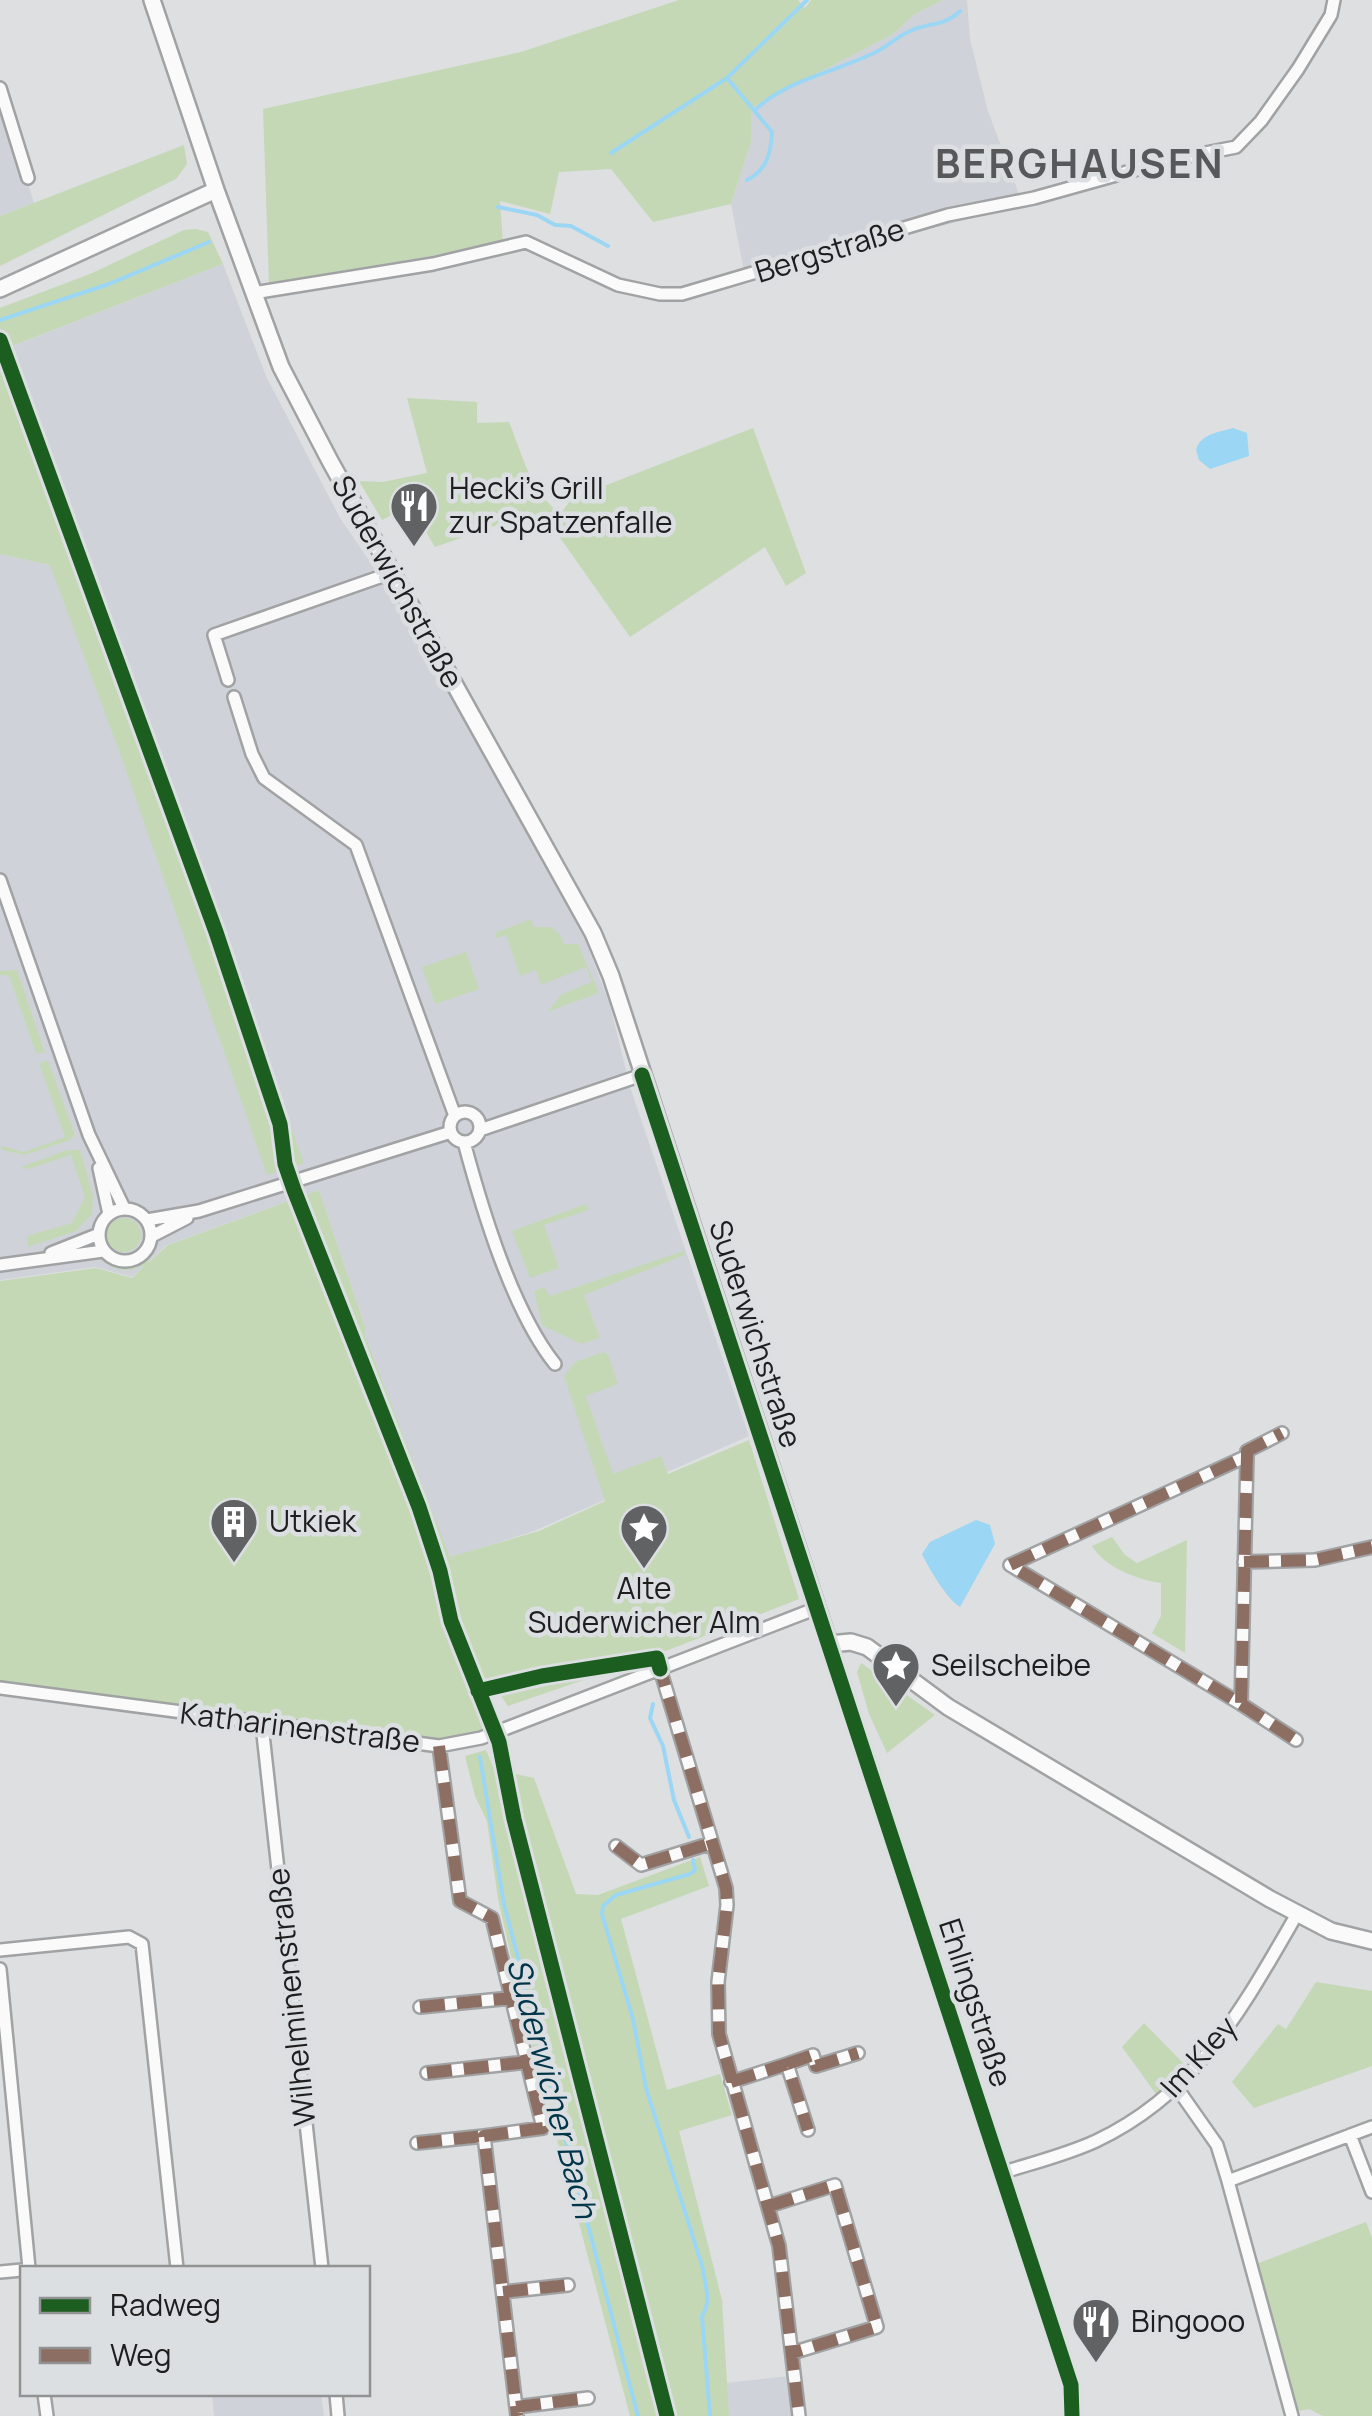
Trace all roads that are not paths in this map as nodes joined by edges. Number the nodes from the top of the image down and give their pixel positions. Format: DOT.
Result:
graph roads {
  1 [pos="152,0"];
  2 [pos="1334,0"];
  3 [pos="0,88"];
  4 [pos="28,178"];
  5 [pos="216,190"];
  6 [pos="0,289"];
  7 [pos="253,292"];
  8 [pos="392,573"];
  9 [pos="228,680"];
  10 [pos="234,697"];
  11 [pos="0,880"];
  12 [pos="642,1075"];
  13 [pos="455,1116"];
  14 [pos="480,1130"];
  15 [pos="451,1132"];
  16 [pos="464,1142"];
  17 [pos="95,1149"];
  18 [pos="124,1208"];
  19 [pos="199,1211"];
  20 [pos="109,1214"];
  21 [pos="147,1220"];
  22 [pos="98,1234"];
  23 [pos="152,1236"];
  24 [pos="104,1251"];
  25 [pos="27,1261"];
  26 [pos="0,1265"];
  27 [pos="555,1364"];
  28 [pos="1282,1433"];
  29 [pos="1247,1456"];
  30 [pos="1372,1547"];
  31 [pos="1244,1562"];
  32 [pos="817,1608"];
  33 [pos="830,1644"];
  34 [pos="660,1669"];
  35 [pos="0,1688"];
  36 [pos="1241,1704"];
  37 [pos="262,1725"];
  38 [pos="1296,1740"];
  39 [pos="439,1746"];
  40 [pos="712,1843"];
  41 [pos="616,1846"];
  42 [pos="1297,1914"];
  43 [pos="1372,1941"];
  44 [pos="0,1950"];
  45 [pos="0,1969"];
  46 [pos="511,1998"];
  47 [pos="420,2007"];
  48 [pos="3,2037"];
  49 [pos="858,2052"];
  50 [pos="527,2062"];
  51 [pos="788,2064"];
  52 [pos="427,2074"];
  53 [pos="730,2082"];
  54 [pos="1177,2088"];
  55 [pos="1372,2127"];
  56 [pos="808,2130"];
  57 [pos="1350,2135"];
  58 [pos="484,2136"];
  59 [pos="417,2143"];
  60 [pos="1001,2173"];
  61 [pos="1228,2180"];
  62 [pos="1372,2192"];
  63 [pos="769,2206"];
  64 [pos="26,2266"];
  65 [pos="178,2266"];
  66 [pos="322,2266"];
  67 [pos="568,2285"];
  68 [pos="502,2292"];
  69 [pos="792,2354"];
  70 [pos="588,2398"];
  71 [pos="517,2411"];
  72 [pos="799,2416"];
  73 [pos="1072,2416"];
  74 [pos="1292,2416"];
  1 -- 5 [label="main road, Suderwichstraße"];
  2 -- 7 [label="street, Bergstraße"];
  3 -- 4 [label="street"];
  5 -- 6 [label="main road"];
  5 -- 7 [label="main road, Suderwichstraße"];
  7 -- 8 [label="main road, Suderwichstraße"];
  8 -- 9 [label="street"];
  8 -- 12 [label="main road, Suderwichstraße"];
  10 -- 13 [label="street"];
  11 -- 17 [label="street"];
  12 -- 14 [label="street"];
  12 -- 32 [label="main road, Suderwichstraße"];
  13 -- 14 [label="street"];
  13 -- 15 [label="street"];
  14 -- 16 [label="street"];
  15 -- 16 [label="street"];
  15 -- 19 [label="street"];
  16 -- 27 [label="street"];
  17 -- 18 [label="street"];
  17 -- 20 [label="street"];
  18 -- 20 [label="street"];
  18 -- 21 [label="street"];
  19 -- 21 [label="street"];
  19 -- 23 [label="street"];
  20 -- 22 [label="street"];
  21 -- 23 [label="street"];
  22 -- 24 [label="street"];
  22 -- 25 [label="street"];
  23 -- 24 [label="street"];
  24 -- 25 [label="street"];
  25 -- 26 [label="street"];
  28 -- 29 [label="street"];
  29 -- 31 [label="street"];
  29 -- 36 [label="street"];
  30 -- 31 [label="street"];
  31 -- 36 [label="street"];
  32 -- 33 [label="main road, Ehlingstraße"];
  32 -- 34 [label="street, Katharinenstraße"];
  33 -- 42 [label="main road"];
  33 -- 60 [label="street, Ehlingstraße"];
  34 -- 39 [label="street, Katharinenstraße"];
  34 -- 40 [label="street"];
  35 -- 37 [label="street, Katharinenstraße"];
  36 -- 38 [label="street"];
  37 -- 39 [label="street, Katharinenstraße"];
  37 -- 66 [label="street, Wilhelminenstraße"];
  39 -- 46 [label="street"];
  40 -- 41 [label="street"];
  40 -- 53 [label="street"];
  42 -- 43 [label="main road"];
  42 -- 54 [label="street, Im Kley"];
  44 -- 65 [label="street"];
  45 -- 48 [label="street"];
  46 -- 47 [label="street"];
  46 -- 50 [label="street"];
  48 -- 64 [label="street"];
  49 -- 51 [label="street"];
  50 -- 52 [label="street"];
  50 -- 58 [label="street"];
  51 -- 53 [label="street"];
  51 -- 56 [label="street"];
  53 -- 63 [label="street"];
  54 -- 60 [label="street, Im Kley"];
  54 -- 61 [label="street"];
  55 -- 57 [label="street"];
  57 -- 61 [label="street"];
  57 -- 62 [label="street"];
  58 -- 59 [label="street"];
  58 -- 68 [label="street"];
  60 -- 73 [label="street, Ehlingstraße"];
  61 -- 74 [label="street"];
  63 -- 69 [label="street"];
  63 -- 69 [label="street"];
  67 -- 68 [label="street"];
  68 -- 71 [label="street"];
  69 -- 72 [label="street"];
  70 -- 71 [label="street"];
}
